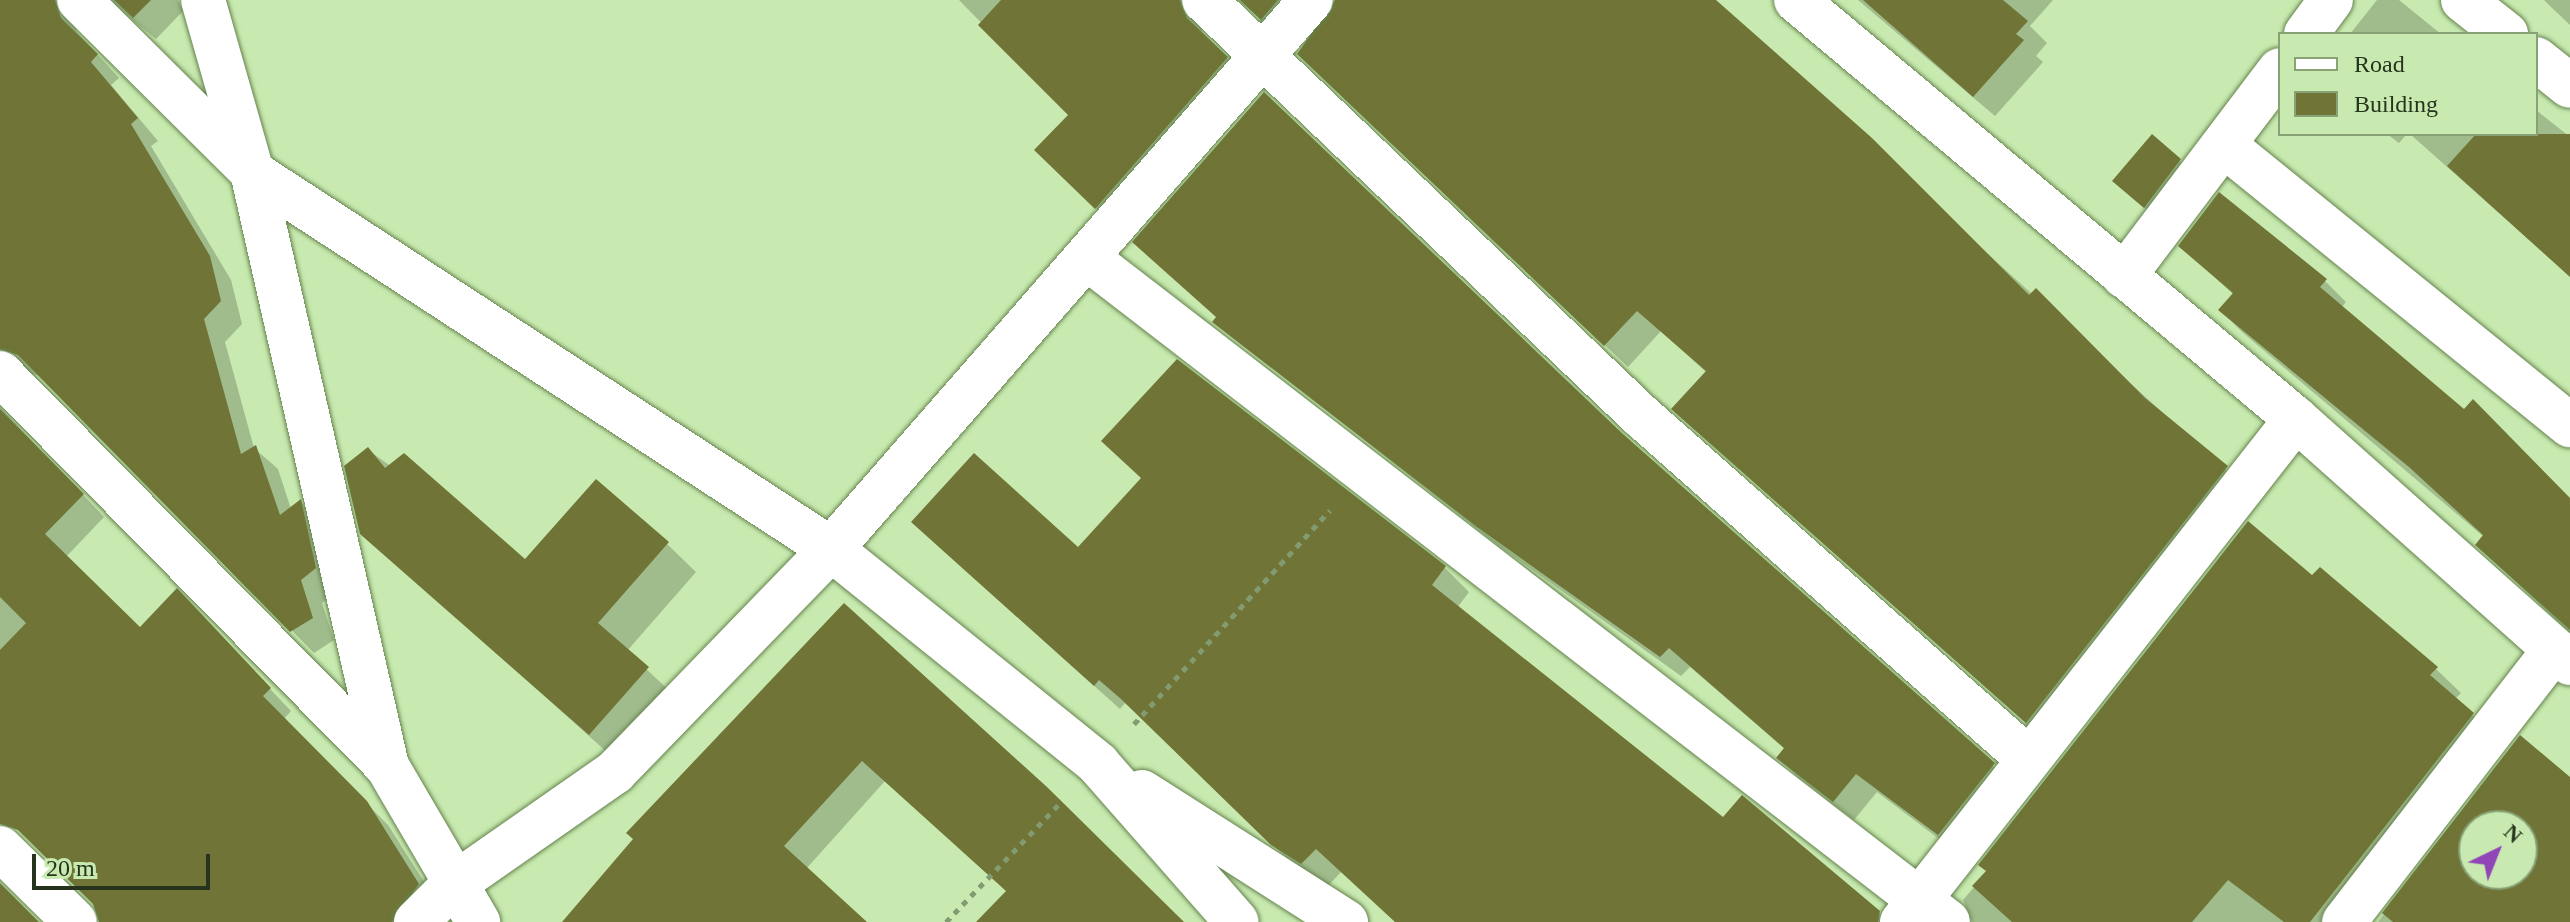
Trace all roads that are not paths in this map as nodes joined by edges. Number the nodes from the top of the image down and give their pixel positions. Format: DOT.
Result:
graph roads {
  1 [pos="79,0"];
  2 [pos="203,0"];
  3 [pos="1204,0"];
  4 [pos="1311,0"];
  5 [pos="1796,0"];
  6 [pos="2331,0"];
  7 [pos="2463,0"];
  8 [pos="2307,32"];
  9 [pos="2503,32"];
  10 [pos="1261,59"];
  11 [pos="2538,61"];
  12 [pos="2278,73"];
  13 [pos="2570,86"];
  14 [pos="2225,146"];
  15 [pos="252,172"];
  16 [pos="1091,261"];
  17 [pos="2124,276"];
  18 [pos="0,373"];
  19 [pos="2296,419"];
  20 [pos="2570,425"];
  21 [pos="831,549"];
  22 [pos="2562,657"];
  23 [pos="2026,757"];
  24 [pos="1098,764"];
  25 [pos="387,766"];
  26 [pos="0,848"];
  27 [pos="453,885"];
  28 [pos="1923,915"];
  29 [pos="75,922"];
  30 [pos="416,922"];
  31 [pos="478,922"];
  32 [pos="1237,922"];
  33 [pos="1346,922"];
  34 [pos="2344,922"];
  1 -- 15 [label="street"];
  2 -- 15 [label="street"];
  3 -- 10 [label="street"];
  4 -- 10 [label="street"];
  5 -- 17 [label="street"];
  6 -- 8 [label="street"];
  7 -- 9 [label="street"];
  10 -- 16 [label="street"];
  10 -- 23 [label="street"];
  11 -- 13 [label="street"];
  12 -- 14 [label="street"];
  14 -- 17 [label="street"];
  14 -- 20 [label="street"];
  15 -- 21 [label="street"];
  15 -- 25 [label="street"];
  16 -- 21 [label="street"];
  16 -- 28 [label="street"];
  17 -- 19 [label="street"];
  18 -- 25 [label="street"];
  19 -- 22 [label="street"];
  19 -- 23 [label="street"];
  21 -- 24 [label="street"];
  21 -- 27 [label="street"];
  22 -- 34 [label="street"];
  23 -- 28 [label="street"];
  24 -- 32 [label="street"];
  24 -- 33 [label="street"];
  25 -- 27 [label="street"];
  26 -- 29 [label="street"];
  27 -- 30 [label="street"];
  27 -- 31 [label="street"];
}
